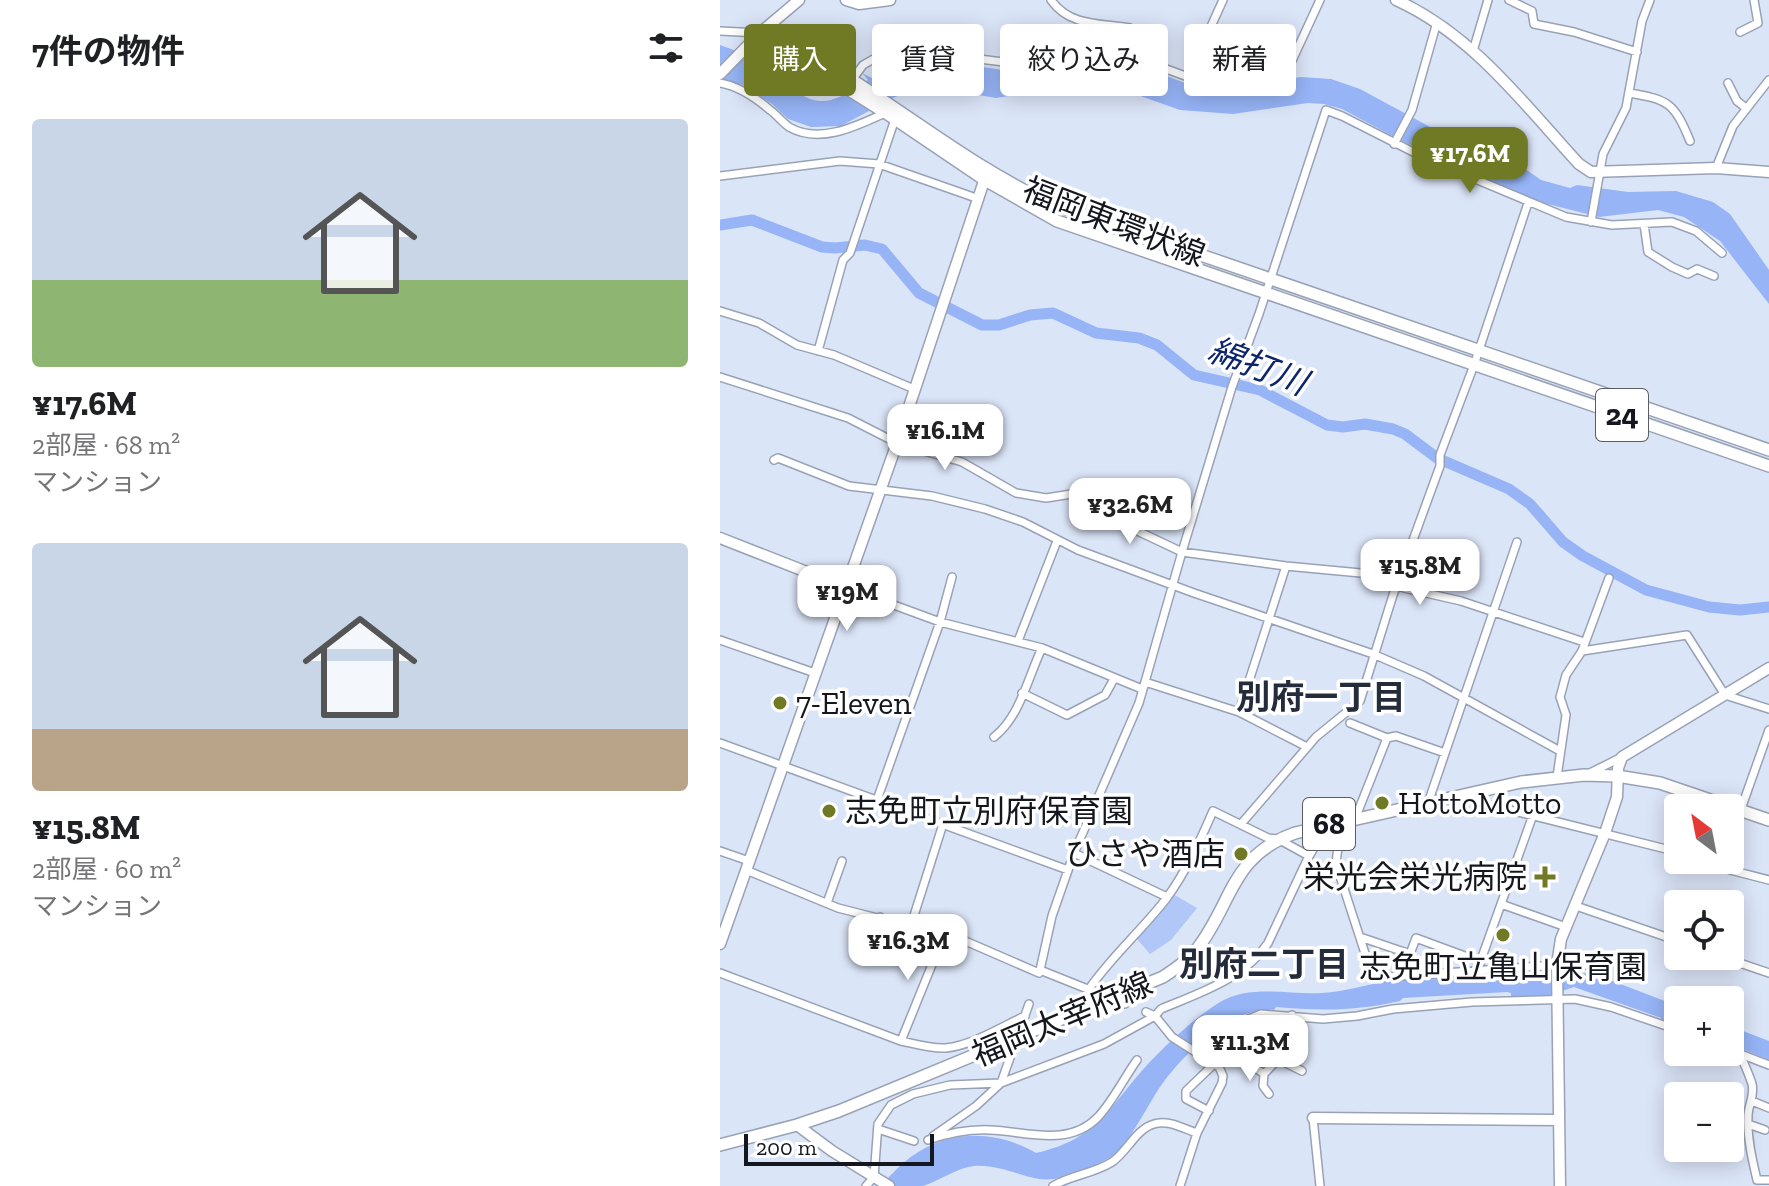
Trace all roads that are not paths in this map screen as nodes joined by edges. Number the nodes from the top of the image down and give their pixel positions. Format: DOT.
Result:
graph roads {
  1 [pos="799,0"];
  2 [pos="846,0"];
  3 [pos="890,0"];
  4 [pos="1051,0"];
  5 [pos="1223,0"];
  6 [pos="1320,0"];
  7 [pos="1396,0"];
  8 [pos="1488,0"];
  9 [pos="1509,0"];
  10 [pos="1650,0"];
  11 [pos="1754,0"];
  12 [pos="1437,22"];
  13 [pos="771,24"];
  14 [pos="1088,24"];
  15 [pos="1212,24"];
  16 [pos="720,31"];
  17 [pos="744,32"];
  18 [pos="1740,32"];
  19 [pos="744,50"];
  20 [pos="1473,51"];
  21 [pos="1296,52"];
  22 [pos="1637,52"];
  23 [pos="720,74"];
  24 [pos="856,75"];
  25 [pos="1184,76"];
  26 [pos="1769,80"];
  27 [pos="720,83"];
  28 [pos="856,83"];
  29 [pos="1728,83"];
  30 [pos="856,92"];
  31 [pos="1630,93"];
  32 [pos="1746,108"];
  33 [pos="888,109"];
  34 [pos="896,121"];
  35 [pos="1395,141"];
  36 [pos="1690,141"];
  37 [pos="879,164"];
  38 [pos="1716,168"];
  39 [pos="1769,172"];
  40 [pos="986,175"];
  41 [pos="720,176"];
  42 [pos="1599,179"];
  43 [pos="979,199"];
  44 [pos="1528,203"];
  45 [pos="1592,220"];
  46 [pos="1644,224"];
  47 [pos="1722,253"];
  48 [pos="1714,276"];
  49 [pos="1270,279"];
  50 [pos="1266,293"];
  51 [pos="720,311"];
  52 [pos="818,351"];
  53 [pos="1479,351"];
  54 [pos="1474,365"];
  55 [pos="720,377"];
  56 [pos="914,389"];
  57 [pos="897,443"];
  58 [pos="1769,450"];
  59 [pos="774,460"];
  60 [pos="1769,466"];
  61 [pos="880,490"];
  62 [pos="1102,493"];
  63 [pos="1099,502"];
  64 [pos="720,538"];
  65 [pos="1057,541"];
  66 [pos="1517,542"];
  67 [pos="1182,552"];
  68 [pos="1286,566"];
  69 [pos="952,577"];
  70 [pos="1609,578"];
  71 [pos="1173,585"];
  72 [pos="1398,585"];
  73 [pos="845,587"];
  74 [pos="1493,612"];
  75 [pos="1269,618"];
  76 [pos="940,622"];
  77 [pos="720,640"];
  78 [pos="1018,641"];
  79 [pos="1584,642"];
  80 [pos="1042,648"];
  81 [pos="1582,651"];
  82 [pos="1373,654"];
  83 [pos="1769,668"];
  84 [pos="815,673"];
  85 [pos="1114,679"];
  86 [pos="1143,686"];
  87 [pos="1022,693"];
  88 [pos="1725,695"];
  89 [pos="1465,700"];
  90 [pos="1769,709"];
  91 [pos="1239,712"];
  92 [pos="1350,723"];
  93 [pos="1769,730"];
  94 [pos="994,737"];
  95 [pos="1387,738"];
  96 [pos="720,743"];
  97 [pos="1307,747"];
  98 [pos="1560,751"];
  99 [pos="1445,753"];
  100 [pos="1622,757"];
  101 [pos="783,765"];
  102 [pos="1584,775"];
  103 [pos="1617,776"];
  104 [pos="1557,777"];
  105 [pos="1466,794"];
  106 [pos="1694,794"];
  107 [pos="877,800"];
  108 [pos="1744,801"];
  109 [pos="1428,803"];
  110 [pos="1744,810"];
  111 [pos="1533,815"];
  112 [pos="1351,820"];
  113 [pos="1769,820"];
  114 [pos="943,824"];
  115 [pos="1241,824"];
  116 [pos="1328,824"];
  117 [pos="1605,833"];
  118 [pos="1278,839"];
  119 [pos="1664,848"];
  120 [pos="720,851"];
  121 [pos="1074,853"];
  122 [pos="1309,856"];
  123 [pos="842,861"];
  124 [pos="748,866"];
  125 [pos="1068,870"];
  126 [pos="1744,874"];
  127 [pos="1769,880"];
  128 [pos="1167,897"];
  129 [pos="827,903"];
  130 [pos="1501,904"];
  131 [pos="1576,906"];
  132 [pos="880,917"];
  133 [pos="911,925"];
  134 [pos="1566,927"];
  135 [pos="944,935"];
  136 [pos="1664,936"];
  137 [pos="1360,937"];
  138 [pos="720,944"];
  139 [pos="865,959"];
  140 [pos="1481,962"];
  141 [pos="1744,964"];
  142 [pos="1557,965"];
  143 [pos="1601,969"];
  144 [pos="1040,970"];
  145 [pos="1477,971"];
  146 [pos="720,973"];
  147 [pos="1769,973"];
  148 [pos="1089,989"];
  149 [pos="1557,996"];
  150 [pos="1111,999"];
  151 [pos="1029,1004"];
  152 [pos="1125,1004"];
  153 [pos="1146,1012"];
  154 [pos="1292,1015"];
  155 [pos="1025,1016"];
  156 [pos="1155,1016"];
  157 [pos="1664,1025"];
  158 [pos="1291,1035"];
  159 [pos="1019,1036"];
  160 [pos="1214,1039"];
  161 [pos="901,1041"];
  162 [pos="1261,1046"];
  163 [pos="1198,1053"];
  164 [pos="1744,1056"];
  165 [pos="1242,1058"];
  166 [pos="1137,1060"];
  167 [pos="1214,1064"];
  168 [pos="1744,1064"];
  169 [pos="1769,1065"];
  170 [pos="1302,1071"];
  171 [pos="1264,1074"];
  172 [pos="1001,1083"];
  173 [pos="1269,1094"];
  174 [pos="1752,1101"];
  175 [pos="1769,1108"];
  176 [pos="1209,1111"];
  177 [pos="1313,1118"];
  178 [pos="1559,1120"];
  179 [pos="1748,1124"];
  180 [pos="797,1125"];
  181 [pos="878,1129"];
  182 [pos="1765,1130"];
  183 [pos="1197,1133"];
  184 [pos="914,1141"];
  185 [pos="720,1145"];
  186 [pos="1769,1180"];
  187 [pos="881,1181"];
  188 [pos="866,1186"];
  189 [pos="1053,1186"];
  190 [pos="1180,1186"];
  191 [pos="1320,1186"];
  192 [pos="1560,1186"];
  1 -- 13 [label="street"];
  2 -- 3 [label="street"];
  4 -- 14 [label="street"];
  5 -- 15 [label="street"];
  6 -- 21 [label="street"];
  7 -- 12 [label="street"];
  8 -- 20 [label="street"];
  9 -- 22 [label="street"];
  10 -- 22 [label="street"];
  11 -- 18 [label="street"];
  12 -- 20 [label="street"];
  12 -- 35 [label="street"];
  16 -- 17 [label="street"];
  19 -- 23 [label="street"];
  20 -- 42 [label="street"];
  22 -- 31 [label="street"];
  24 -- 25 [label="street"];
  26 -- 32 [label="street"];
  27 -- 33 [label="street"];
  28 -- 33 [label="main road, 福岡東環状線 / 24"];
  29 -- 32 [label="street"];
  30 -- 33 [label="main road, 福岡東環状線 / 24"];
  31 -- 36 [label="street"];
  31 -- 42 [label="street"];
  32 -- 38 [label="street"];
  33 -- 34 [label="main road, 福岡東環状線 / 24"];
  33 -- 40 [label="main road, 福岡東環状線 / 24"];
  34 -- 37 [label="street"];
  34 -- 40 [label="main road, 福岡東環状線 / 24"];
  35 -- 44 [label="street"];
  35 -- 49 [label="street"];
  37 -- 41 [label="street"];
  37 -- 43 [label="street"];
  37 -- 52 [label="street"];
  38 -- 39 [label="street"];
  38 -- 42 [label="street"];
  40 -- 43 [label="street"];
  40 -- 49 [label="main road, 福岡東環状線 / 24"];
  40 -- 50 [label="main road, 福岡東環状線 / 24"];
  42 -- 45 [label="street"];
  43 -- 56 [label="street"];
  44 -- 45 [label="street"];
  44 -- 53 [label="street"];
  45 -- 46 [label="street"];
  46 -- 47 [label="street"];
  46 -- 48 [label="street"];
  49 -- 50 [label="street"];
  49 -- 53 [label="main road, 福岡東環状線 / 24"];
  50 -- 54 [label="main road, 福岡東環状線 / 24"];
  50 -- 67 [label="street"];
  51 -- 52 [label="street"];
  52 -- 56 [label="street"];
  53 -- 54 [label="street"];
  53 -- 58 [label="main road, 福岡東環状線 / 24"];
  54 -- 60 [label="main road, 福岡東環状線 / 24"];
  54 -- 72 [label="street"];
  55 -- 57 [label="street"];
  56 -- 57 [label="street"];
  57 -- 61 [label="street"];
  57 -- 63 [label="street"];
  59 -- 61 [label="street"];
  61 -- 65 [label="street"];
  61 -- 73 [label="street"];
  62 -- 63 [label="street"];
  63 -- 67 [label="street"];
  64 -- 73 [label="street"];
  65 -- 71 [label="street"];
  65 -- 78 [label="street"];
  66 -- 74 [label="street"];
  67 -- 68 [label="street"];
  67 -- 71 [label="street"];
  68 -- 72 [label="street"];
  68 -- 75 [label="street"];
  69 -- 76 [label="street"];
  70 -- 79 [label="street"];
  71 -- 75 [label="street"];
  71 -- 86 [label="street"];
  72 -- 74 [label="street"];
  72 -- 82 [label="street"];
  73 -- 76 [label="street"];
  73 -- 84 [label="street"];
  74 -- 79 [label="street"];
  74 -- 89 [label="street"];
  75 -- 82 [label="street"];
  75 -- 91 [label="street"];
  76 -- 78 [label="street"];
  76 -- 107 [label="street"];
  77 -- 84 [label="street"];
  78 -- 80 [label="street"];
  79 -- 81 [label="street"];
  80 -- 85 [label="street"];
  80 -- 87 [label="street"];
  81 -- 88 [label="street"];
  81 -- 98 [label="street"];
  82 -- 89 [label="street"];
  82 -- 97 [label="street"];
  83 -- 88 [label="street"];
  84 -- 101 [label="street"];
  85 -- 86 [label="street"];
  85 -- 87 [label="street"];
  86 -- 91 [label="street"];
  86 -- 121 [label="street"];
  87 -- 94 [label="street"];
  88 -- 90 [label="street"];
  88 -- 100 [label="street"];
  89 -- 98 [label="street"];
  89 -- 99 [label="street"];
  91 -- 97 [label="street"];
  92 -- 95 [label="street"];
  93 -- 108 [label="street"];
  95 -- 99 [label="street"];
  95 -- 112 [label="street"];
  96 -- 101 [label="street"];
  97 -- 115 [label="street"];
  98 -- 104 [label="street"];
  99 -- 109 [label="street"];
  100 -- 102 [label="street"];
  100 -- 103 [label="street"];
  101 -- 107 [label="street"];
  101 -- 124 [label="street"];
  102 -- 103 [label="main road, 福岡太宰府線 / 68"];
  102 -- 104 [label="main road, 福岡太宰府線 / 68"];
  103 -- 106 [label="main road, 福岡太宰府線 / 68"];
  103 -- 117 [label="street"];
  104 -- 105 [label="main road, 福岡太宰府線 / 68"];
  105 -- 109 [label="main road, 福岡太宰府線 / 68"];
  105 -- 111 [label="street"];
  107 -- 114 [label="street"];
  109 -- 112 [label="main road, 福岡太宰府線 / 68"];
  110 -- 113 [label="main road, 福岡太宰府線 / 68"];
  111 -- 117 [label="street"];
  111 -- 130 [label="street"];
  112 -- 116 [label="main road, 福岡太宰府線 / 68"];
  112 -- 137 [label="street"];
  114 -- 125 [label="street"];
  114 -- 133 [label="street"];
  115 -- 118 [label="street"];
  115 -- 128 [label="street"];
  116 -- 118 [label="main road, 福岡太宰府線 / 68"];
  116 -- 122 [label="street"];
  117 -- 119 [label="street"];
  117 -- 131 [label="street"];
  118 -- 122 [label="street"];
  118 -- 150 [label="main road, 福岡太宰府線 / 68"];
  120 -- 124 [label="street"];
  121 -- 125 [label="street"];
  121 -- 128 [label="street"];
  122 -- 156 [label="street"];
  123 -- 129 [label="street"];
  124 -- 129 [label="street"];
  124 -- 138 [label="street"];
  125 -- 144 [label="street"];
  126 -- 127 [label="street"];
  128 -- 148 [label="street"];
  129 -- 132 [label="street"];
  130 -- 134 [label="street"];
  130 -- 140 [label="street"];
  131 -- 134 [label="street"];
  131 -- 136 [label="street"];
  132 -- 133 [label="street"];
  132 -- 139 [label="street"];
  133 -- 135 [label="street"];
  134 -- 142 [label="street"];
  135 -- 144 [label="street"];
  135 -- 161 [label="street"];
  137 -- 140 [label="street"];
  137 -- 145 [label="street"];
  140 -- 145 [label="street"];
  141 -- 147 [label="street"];
  142 -- 143 [label="street"];
  142 -- 145 [label="street"];
  142 -- 149 [label="street"];
  144 -- 148 [label="street"];
  146 -- 161 [label="street"];
  148 -- 150 [label="street"];
  149 -- 154 [label="street"];
  149 -- 157 [label="street"];
  149 -- 178 [label="street"];
  150 -- 152 [label="street"];
  150 -- 159 [label="main road, 福岡太宰府線 / 68"];
  151 -- 155 [label="street"];
  153 -- 156 [label="street"];
  154 -- 158 [label="street"];
  154 -- 160 [label="street"];
  155 -- 159 [label="street"];
  155 -- 161 [label="street"];
  156 -- 163 [label="street"];
  156 -- 172 [label="street"];
  159 -- 172 [label="street"];
  159 -- 180 [label="main road, 福岡太宰府線 / 68"];
  160 -- 163 [label="street"];
  160 -- 165 [label="street"];
  162 -- 165 [label="street"];
  163 -- 167 [label="street"];
  164 -- 169 [label="street"];
  165 -- 171 [label="street"];
  166 -- 172 [label="street"];
  167 -- 176 [label="street"];
  167 -- 176 [label="street"];
  168 -- 174 [label="street"];
  170 -- 171 [label="street"];
  171 -- 173 [label="street"];
  172 -- 181 [label="street"];
  174 -- 175 [label="street"];
  174 -- 179 [label="street"];
  176 -- 183 [label="street"];
  177 -- 178 [label="street"];
  177 -- 191 [label="street"];
  178 -- 192 [label="street"];
  179 -- 182 [label="street"];
  179 -- 186 [label="street"];
  180 -- 185 [label="main road, 福岡太宰府線 / 68"];
  180 -- 187 [label="street"];
  181 -- 184 [label="street"];
  181 -- 187 [label="street"];
  183 -- 189 [label="street"];
  183 -- 190 [label="street"];
  187 -- 188 [label="street"];
}
